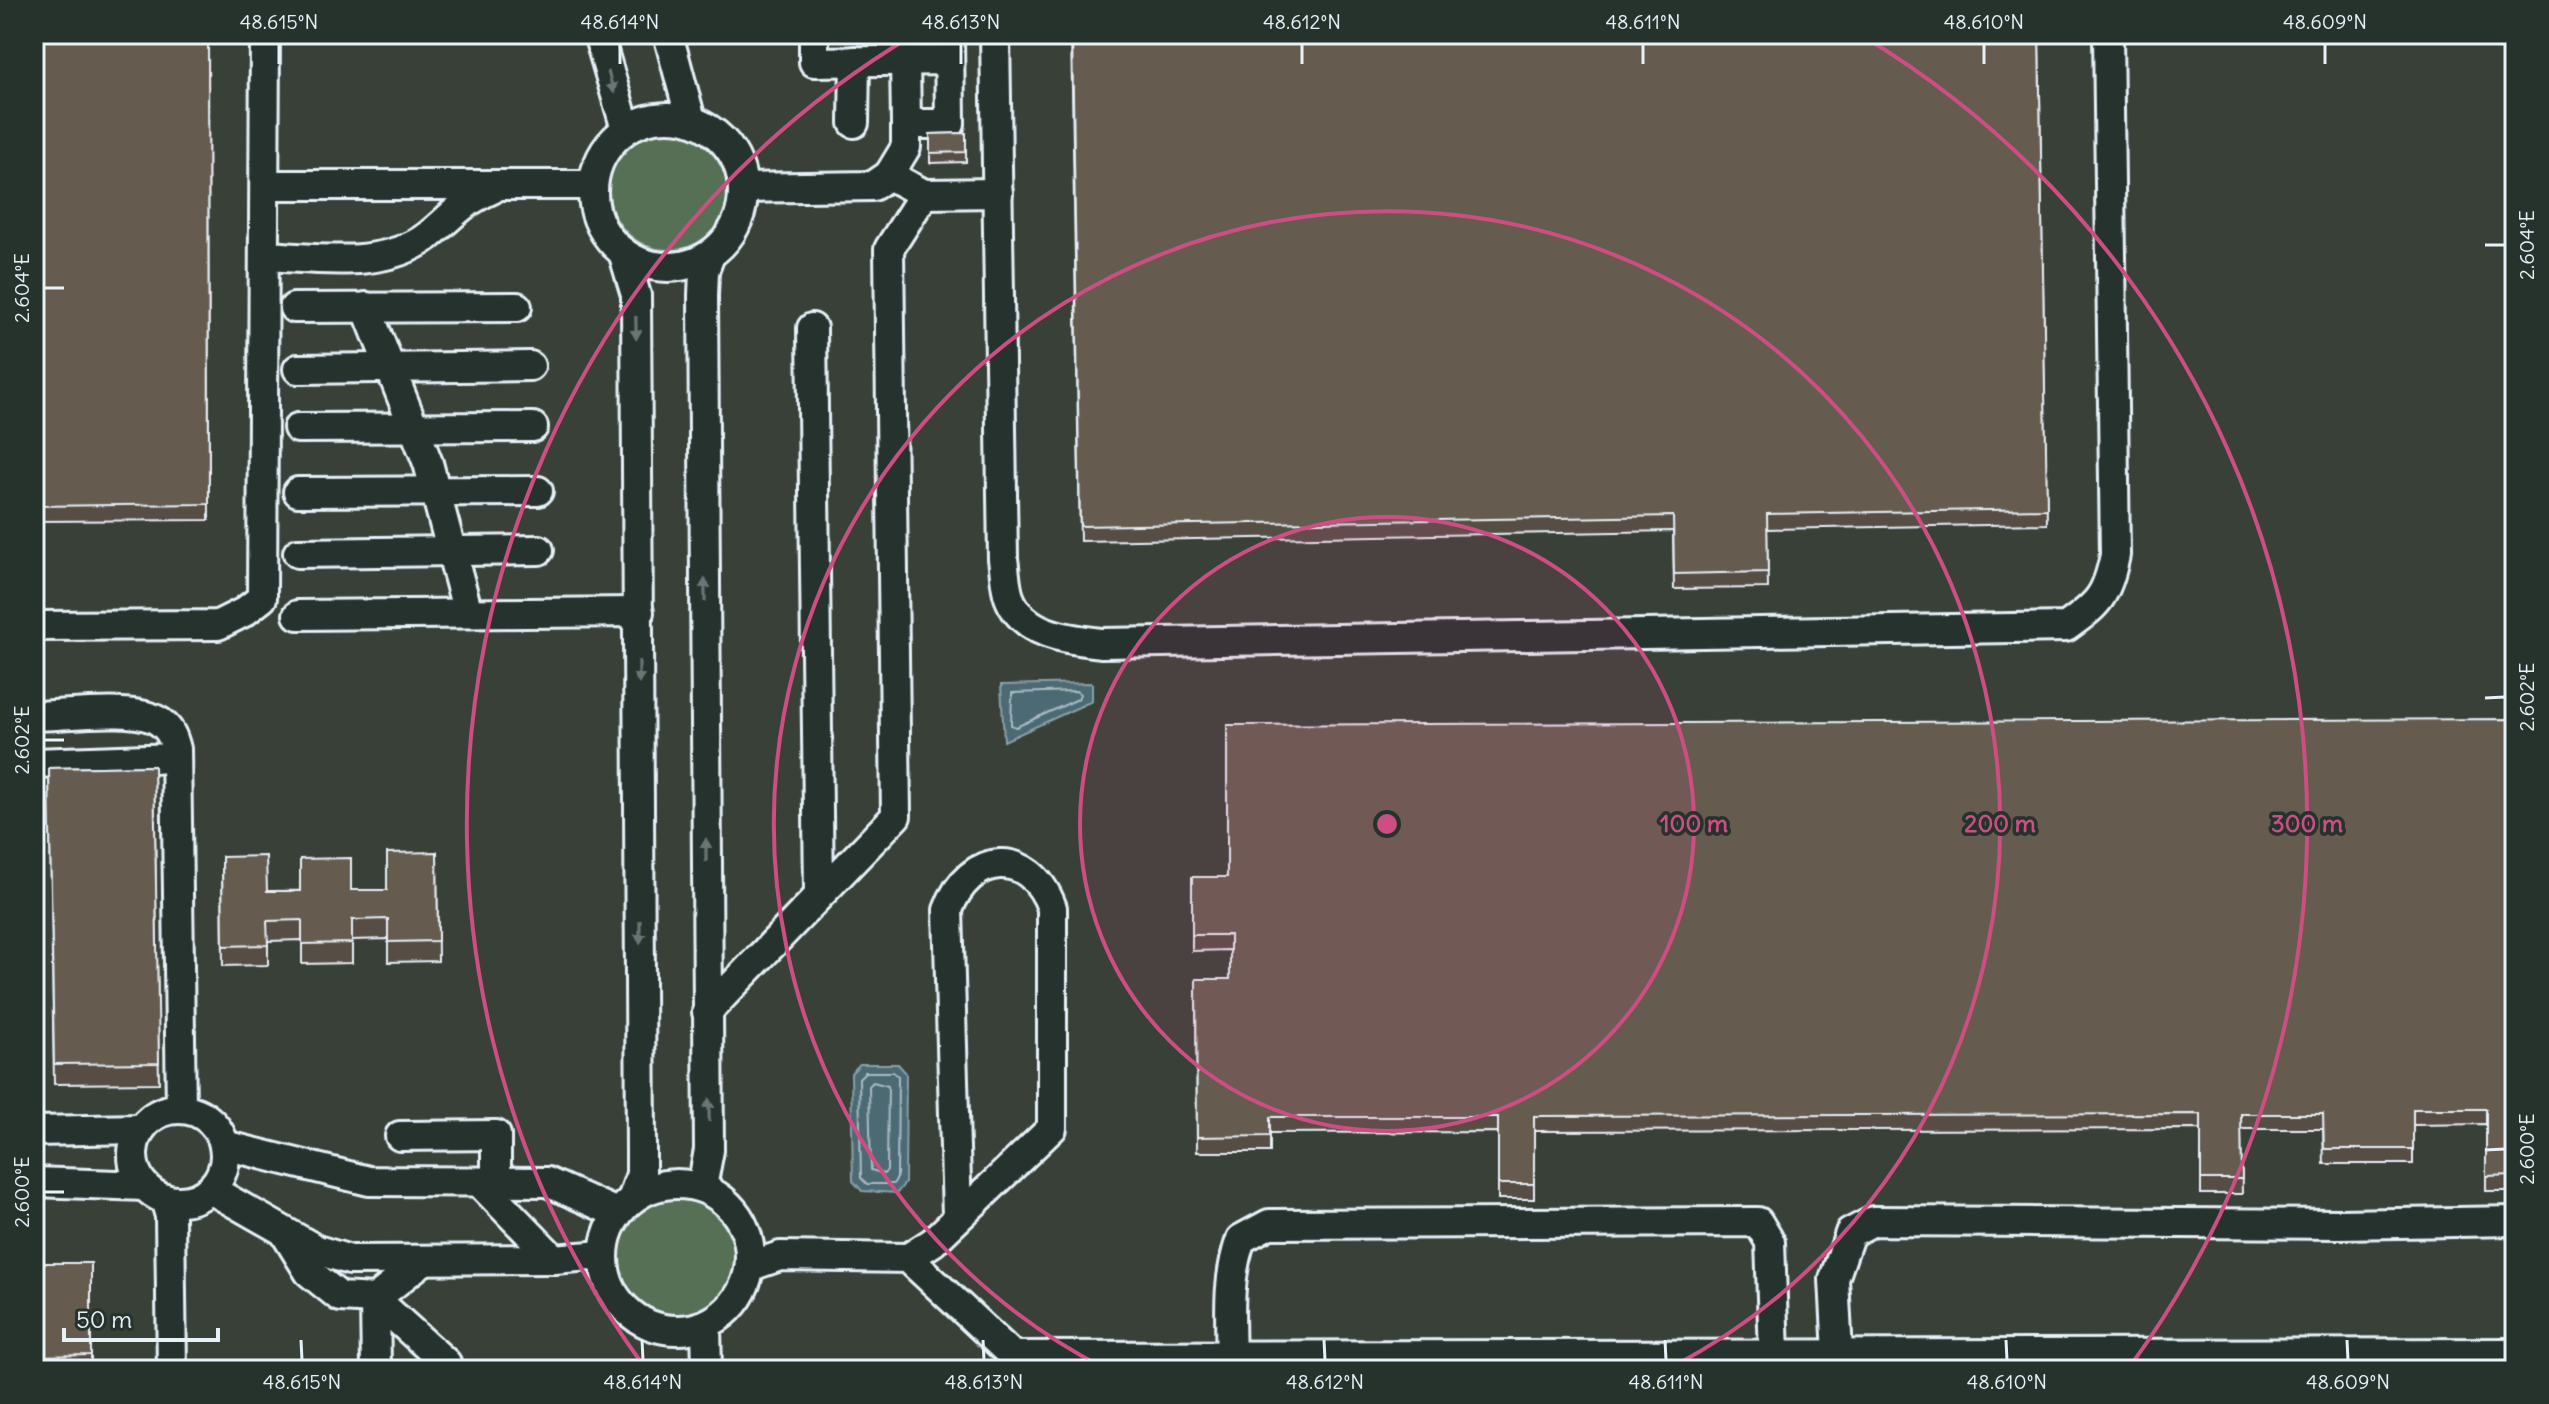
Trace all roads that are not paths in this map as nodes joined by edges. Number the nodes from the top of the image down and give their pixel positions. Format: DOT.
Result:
graph roads {
  1 [pos="265,34"];
  2 [pos="598,34"];
  3 [pos="668,34"];
  4 [pos="814,34"];
  5 [pos="995,34"];
  6 [pos="2108,34"];
  7 [pos="949,47"];
  8 [pos="905,60"];
  9 [pos="855,61"];
  10 [pos="691,120"];
  11 [pos="854,123"];
  12 [pos="906,124"];
  13 [pos="626,129"];
  14 [pos="889,175"];
  15 [pos="266,185"];
  16 [pos="500,185"];
  17 [pos="593,185"];
  18 [pos="743,188"];
  19 [pos="998,193"];
  20 [pos="924,194"];
  21 [pos="623,252"];
  22 [pos="710,255"];
  23 [pos="264,256"];
  24 [pos="366,307"];
  25 [pos="517,307"];
  26 [pos="294,308"];
  27 [pos="812,328"];
  28 [pos="530,366"];
  29 [pos="390,367"];
  30 [pos="298,369"];
  31 [pos="414,427"];
  32 [pos="533,427"];
  33 [pos="298,428"];
  34 [pos="435,489"];
  35 [pos="538,491"];
  36 [pos="298,492"];
  37 [pos="539,550"];
  38 [pos="451,551"];
  39 [pos="298,553"];
  40 [pos="639,612"];
  41 [pos="468,613"];
  42 [pos="298,615"];
  43 [pos="34,626"];
  44 [pos="34,716"];
  45 [pos="176,758"];
  46 [pos="34,763"];
  47 [pos="819,893"];
  48 [pos="707,1012"];
  49 [pos="181,1109"];
  50 [pos="141,1129"];
  51 [pos="34,1131"];
  52 [pos="400,1136"];
  53 [pos="224,1145"];
  54 [pos="34,1182"];
  55 [pos="488,1182"];
  56 [pos="702,1187"];
  57 [pos="210,1189"];
  58 [pos="155,1192"];
  59 [pos="625,1205"];
  60 [pos="957,1216"];
  61 [pos="2515,1221"];
  62 [pos="285,1233"];
  63 [pos="603,1255"];
  64 [pos="908,1258"];
  65 [pos="554,1259"];
  66 [pos="424,1260"];
  67 [pos="751,1266"];
  68 [pos="375,1299"];
  69 [pos="706,1326"];
  70 [pos="2515,1353"];
  71 [pos="1838,1354"];
  72 [pos="1231,1358"];
  73 [pos="1789,1359"];
  74 [pos="2347,1363"];
  75 [pos="1081,1364"];
  76 [pos="172,1370"];
  77 [pos="376,1370"];
  78 [pos="446,1370"];
  79 [pos="707,1370"];
  1 -- 15 [label="street"];
  2 -- 13 [label="street, one-way"];
  3 -- 10 [label="street"];
  4 -- 9 [label="street"];
  5 -- 19 [label="street"];
  6 -- 19 [label="street"];
  7 -- 8 [label="street"];
  7 -- 12 [label="street"];
  8 -- 9 [label="street"];
  8 -- 12 [label="street"];
  9 -- 11 [label="street"];
  10 -- 13 [label="street"];
  10 -- 18 [label="street"];
  12 -- 14 [label="street"];
  13 -- 17 [label="street"];
  14 -- 18 [label="street"];
  14 -- 20 [label="street"];
  15 -- 16 [label="street"];
  15 -- 23 [label="street"];
  16 -- 17 [label="street"];
  16 -- 23 [label="street"];
  17 -- 21 [label="street"];
  18 -- 22 [label="street"];
  19 -- 20 [label="street"];
  20 -- 47 [label="street"];
  21 -- 22 [label="street"];
  21 -- 40 [label="street, one-way"];
  48 -- 22 [label="street, one-way"];
  23 -- 43 [label="street"];
  24 -- 25 [label="street"];
  24 -- 26 [label="street"];
  24 -- 29 [label="street"];
  27 -- 47 [label="street"];
  28 -- 29 [label="street"];
  29 -- 30 [label="street"];
  29 -- 31 [label="street"];
  31 -- 32 [label="street"];
  31 -- 33 [label="street"];
  31 -- 34 [label="street"];
  34 -- 35 [label="street"];
  34 -- 36 [label="street"];
  34 -- 38 [label="street"];
  37 -- 38 [label="street"];
  38 -- 39 [label="street"];
  38 -- 41 [label="street"];
  40 -- 41 [label="street"];
  40 -- 59 [label="street, one-way"];
  41 -- 42 [label="street"];
  44 -- 45 [label="street"];
  45 -- 46 [label="street"];
  45 -- 49 [label="street"];
  47 -- 48 [label="street"];
  56 -- 48 [label="street, one-way"];
  49 -- 50 [label="street"];
  49 -- 53 [label="street"];
  50 -- 51 [label="street"];
  50 -- 58 [label="street"];
  52 -- 55 [label="street"];
  53 -- 55 [label="street"];
  53 -- 57 [label="street"];
  54 -- 58 [label="street"];
  55 -- 59 [label="street"];
  55 -- 65 [label="street"];
  56 -- 59 [label="street"];
  56 -- 67 [label="street"];
  57 -- 58 [label="street"];
  57 -- 62 [label="street"];
  58 -- 76 [label="street"];
  59 -- 63 [label="street"];
  60 -- 60 [label="street"];
  60 -- 64 [label="street"];
  61 -- 71 [label="street"];
  62 -- 66 [label="street"];
  62 -- 68 [label="street"];
  63 -- 65 [label="street"];
  63 -- 69 [label="street"];
  64 -- 67 [label="street"];
  64 -- 75 [label="street"];
  65 -- 66 [label="street"];
  66 -- 68 [label="street"];
  67 -- 69 [label="street"];
  68 -- 77 [label="street"];
  68 -- 78 [label="street"];
  69 -- 79 [label="street"];
  70 -- 74 [label="street"];
  71 -- 73 [label="street"];
  71 -- 74 [label="street"];
  72 -- 73 [label="street"];
  72 -- 73 [label="street"];
  72 -- 75 [label="street"];
}
